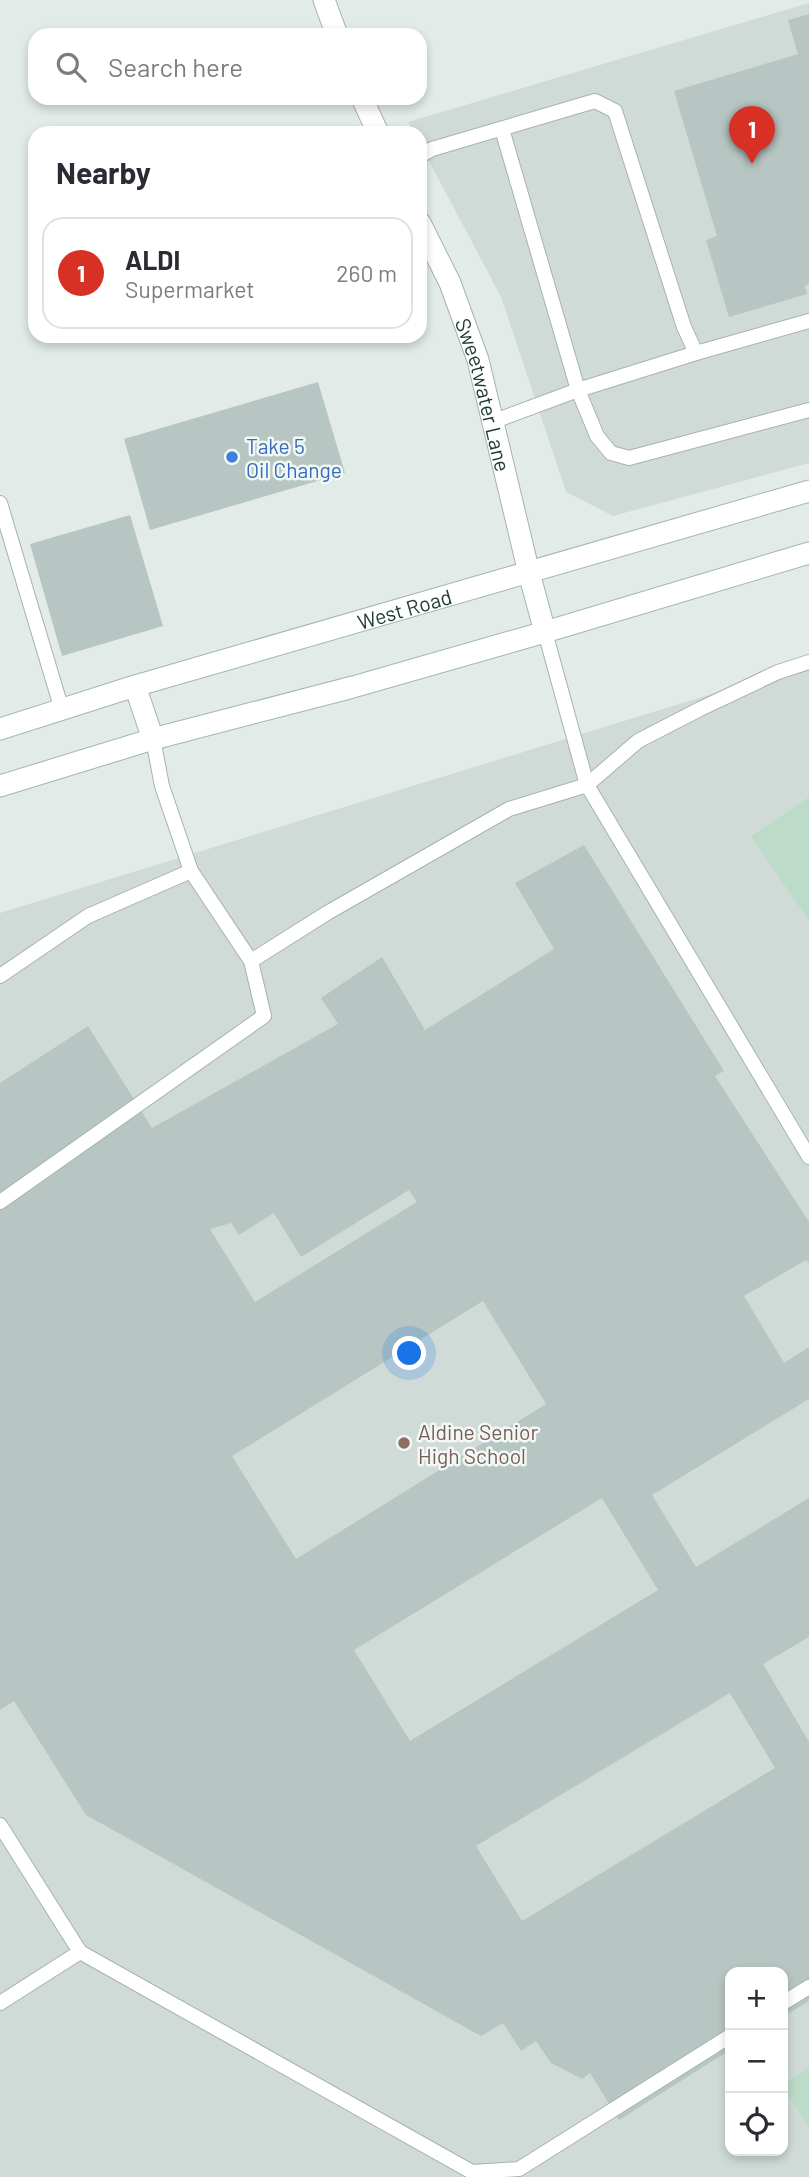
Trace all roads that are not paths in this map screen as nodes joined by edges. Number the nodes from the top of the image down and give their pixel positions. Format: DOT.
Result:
graph roads {
  1 [pos="324,0"];
  2 [pos="334,28"];
  3 [pos="365,105"];
  4 [pos="375,126"];
  5 [pos="502,128"];
  6 [pos="427,152"];
  7 [pos="427,237"];
  8 [pos="809,321"];
  9 [pos="696,354"];
  10 [pos="578,390"];
  11 [pos="809,410"];
  12 [pos="492,422"];
  13 [pos="809,491"];
  14 [pos="0,503"];
  15 [pos="809,553"];
  16 [pos="530,573"];
  17 [pos="545,632"];
  18 [pos="809,662"];
  19 [pos="135,686"];
  20 [pos="62,710"];
  21 [pos="0,729"];
  22 [pos="153,739"];
  23 [pos="587,785"];
  24 [pos="0,786"];
  25 [pos="191,871"];
  26 [pos="251,961"];
  27 [pos="0,976"];
  28 [pos="809,1157"];
  29 [pos="0,1202"];
  30 [pos="0,1825"];
  31 [pos="80,1952"];
  32 [pos="809,1987"];
  33 [pos="788,2000"];
  34 [pos="0,2003"];
  35 [pos="725,2039"];
  1 -- 2 [label="main road"];
  3 -- 4 [label="main road"];
  5 -- 6 [label="lane"];
  5 -- 9 [label="lane"];
  5 -- 10 [label="lane"];
  7 -- 12 [label="main road, Sweetwater Lane"];
  8 -- 9 [label="lane"];
  9 -- 10 [label="lane"];
  10 -- 11 [label="lane"];
  10 -- 12 [label="lane"];
  12 -- 16 [label="main road, Sweetwater Lane"];
  13 -- 16 [label="main road, West Road"];
  14 -- 20 [label="lane"];
  15 -- 17 [label="main road"];
  16 -- 17 [label="main road, Sweetwater Lane"];
  16 -- 19 [label="main road, West Road"];
  17 -- 22 [label="main road"];
  17 -- 23 [label="lane"];
  18 -- 23 [label="lane"];
  19 -- 20 [label="main road, West Road"];
  19 -- 22 [label="main road"];
  20 -- 21 [label="main road, West Road"];
  22 -- 24 [label="main road"];
  22 -- 25 [label="lane"];
  23 -- 26 [label="lane"];
  23 -- 28 [label="lane"];
  25 -- 26 [label="lane"];
  25 -- 27 [label="lane"];
  26 -- 29 [label="lane"];
  30 -- 31 [label="lane"];
  31 -- 34 [label="lane"];
  31 -- 35 [label="lane"];
  32 -- 33 [label="lane"];
}
